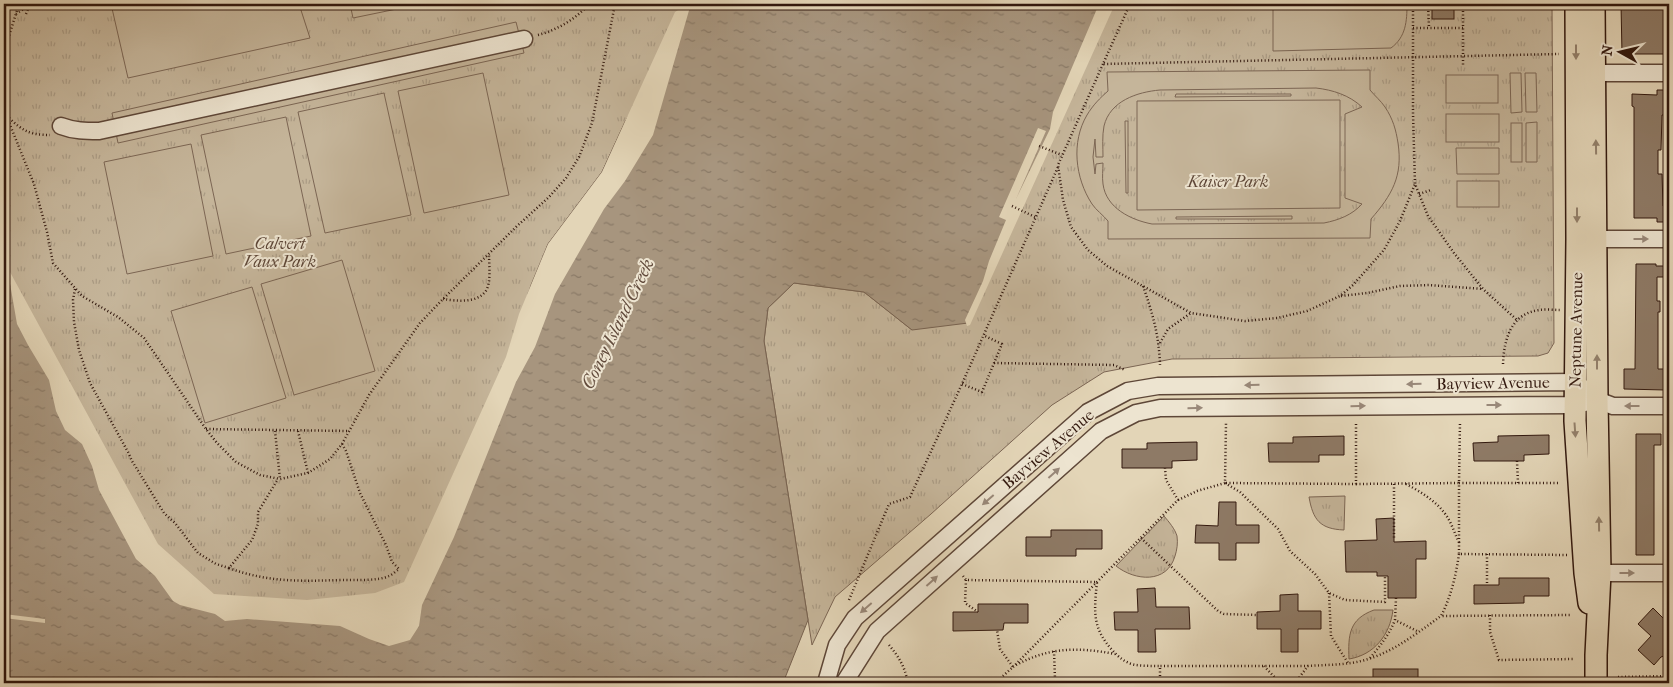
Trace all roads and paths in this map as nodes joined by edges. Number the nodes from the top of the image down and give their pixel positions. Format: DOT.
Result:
graph roads {
  1 [pos="19,4"];
  2 [pos="31,4"];
  3 [pos="589,4"];
  4 [pos="615,4"];
  5 [pos="1130,4"];
  6 [pos="1413,4"];
  7 [pos="1428,4"];
  8 [pos="1463,4"];
  9 [pos="1576,4"];
  10 [pos="1594,4"];
  11 [pos="16,14"];
  12 [pos="26,14"];
  13 [pos="1413,28"];
  14 [pos="1428,28"];
  15 [pos="1463,28"];
  16 [pos="524,39"];
  17 [pos="4,52"];
  18 [pos="1559,54"];
  19 [pos="1413,56"];
  20 [pos="1463,56"];
  21 [pos="1103,64"];
  22 [pos="1463,67"];
  23 [pos="1595,73"];
  24 [pos="1669,73"];
  25 [pos="4,99"];
  26 [pos="8,117"];
  27 [pos="66,128"];
  28 [pos="1039,146"];
  29 [pos="1062,155"];
  30 [pos="1058,166"];
  31 [pos="1415,184"];
  32 [pos="1431,190"];
  33 [pos="1419,194"];
  34 [pos="1012,206"];
  35 [pos="1036,217"];
  36 [pos="1587,239"];
  37 [pos="1669,239"];
  38 [pos="489,254"];
  39 [pos="1142,286"];
  40 [pos="76,288"];
  41 [pos="1483,289"];
  42 [pos="1340,296"];
  43 [pos="443,299"];
  44 [pos="1560,310"];
  45 [pos="1191,313"];
  46 [pos="1516,320"];
  47 [pos="984,335"];
  48 [pos="1159,344"];
  49 [pos="994,363"];
  50 [pos="1503,364"];
  51 [pos="1160,365"];
  52 [pos="1125,370"];
  53 [pos="1576,382"];
  54 [pos="962,384"];
  55 [pos="1597,400"];
  56 [pos="1575,405"];
  57 [pos="1669,406"];
  58 [pos="1356,422"];
  59 [pos="1460,422"];
  60 [pos="1226,423"];
  61 [pos="206,429"];
  62 [pos="275,430"];
  63 [pos="298,431"];
  64 [pos="350,432"];
  65 [pos="342,444"];
  66 [pos="1517,461"];
  67 [pos="1165,468"];
  68 [pos="308,474"];
  69 [pos="279,479"];
  70 [pos="1225,483"];
  71 [pos="1518,483"];
  72 [pos="1560,483"];
  73 [pos="1356,484"];
  74 [pos="1394,484"];
  75 [pos="1406,484"];
  76 [pos="1460,484"];
  77 [pos="1178,500"];
  78 [pos="1141,537"];
  79 [pos="1394,538"];
  80 [pos="1459,542"];
  81 [pos="1459,554"];
  82 [pos="1487,554"];
  83 [pos="1566,555"];
  84 [pos="229,568"];
  85 [pos="1593,573"];
  86 [pos="1669,573"];
  87 [pos="963,576"];
  88 [pos="1385,576"];
  89 [pos="966,580"];
  90 [pos="1096,582"];
  91 [pos="1487,585"];
  92 [pos="1328,593"];
  93 [pos="1396,598"];
  94 [pos="849,600"];
  95 [pos="978,612"];
  96 [pos="1257,615"];
  97 [pos="1490,615"];
  98 [pos="1572,615"];
  99 [pos="1441,616"];
  100 [pos="1395,620"];
  101 [pos="997,630"];
  102 [pos="1419,632"];
  103 [pos="889,644"];
  104 [pos="1054,651"];
  105 [pos="1116,654"];
  106 [pos="1586,657"];
  107 [pos="1369,659"];
  108 [pos="1348,663"];
  109 [pos="1160,666"];
  110 [pos="1264,666"];
  111 [pos="1308,666"];
  112 [pos="1013,667"];
  113 [pos="1669,674"];
  114 [pos="1618,677"];
  115 [pos="907,679"];
  116 [pos="1055,679"];
  117 [pos="826,683"];
  118 [pos="844,683"];
  119 [pos="995,683"];
  120 [pos="1160,683"];
  121 [pos="1280,683"];
  122 [pos="1296,683"];
  123 [pos="1596,683"];
  1 -- 11 [label="path"];
  2 -- 11 [label="path"];
  2 -- 12 [label="path"];
  3 -- 16 [label="path"];
  4 -- 38 [label="path"];
  5 -- 21 [label="path"];
  6 -- 13 [label="path"];
  7 -- 14 [label="path"];
  8 -- 15 [label="path"];
  9 -- 36 [label="main road, Neptune Avenue, one-way"];
  10 -- 23 [label="main road, Neptune Avenue"];
  11 -- 17 [label="path"];
  13 -- 14 [label="path"];
  13 -- 19 [label="path"];
  14 -- 15 [label="path"];
  15 -- 20 [label="path"];
  16 -- 27 [label="street"];
  18 -- 20 [label="path"];
  19 -- 20 [label="path"];
  19 -- 21 [label="path"];
  19 -- 31 [label="path"];
  20 -- 22 [label="path"];
  21 -- 29 [label="path"];
  23 -- 24 [label="street"];
  36 -- 23 [label="main road, Neptune Avenue, one-way"];
  25 -- 26 [label="path"];
  26 -- 27 [label="path"];
  26 -- 40 [label="path"];
  28 -- 29 [label="path"];
  29 -- 30 [label="path"];
  30 -- 35 [label="path"];
  30 -- 39 [label="path"];
  31 -- 33 [label="path"];
  31 -- 42 [label="path"];
  32 -- 33 [label="path"];
  33 -- 41 [label="path"];
  34 -- 35 [label="path"];
  35 -- 47 [label="path"];
  36 -- 37 [label="street, one-way"];
  36 -- 53 [label="main road, Neptune Avenue"];
  55 -- 36 [label="main road, Neptune Avenue, one-way"];
  38 -- 43 [label="path"];
  38 -- 43 [label="path"];
  39 -- 45 [label="path"];
  39 -- 48 [label="path"];
  40 -- 61 [label="path"];
  40 -- 84 [label="path"];
  41 -- 42 [label="path"];
  41 -- 46 [label="path"];
  42 -- 45 [label="path"];
  43 -- 64 [label="path"];
  44 -- 46 [label="path"];
  45 -- 48 [label="path"];
  46 -- 50 [label="path"];
  47 -- 49 [label="path"];
  47 -- 54 [label="path"];
  48 -- 51 [label="path"];
  49 -- 52 [label="path"];
  49 -- 54 [label="path"];
  53 -- 55 [label="street"];
  53 -- 56 [label="main road, Neptune Avenue"];
  53 -- 117 [label="street, Bayview Avenue, one-way"];
  54 -- 94 [label="path"];
  55 -- 56 [label="street, Bayview Avenue"];
  57 -- 55 [label="street, one-way"];
  85 -- 55 [label="main road, Neptune Avenue, one-way"];
  56 -- 85 [label="main road, Neptune Avenue, one-way"];
  118 -- 56 [label="street, Bayview Avenue, one-way"];
  58 -- 73 [label="path"];
  59 -- 76 [label="path"];
  60 -- 70 [label="path"];
  61 -- 62 [label="path"];
  61 -- 69 [label="path"];
  62 -- 63 [label="path"];
  62 -- 69 [label="path"];
  63 -- 64 [label="path"];
  63 -- 68 [label="path"];
  64 -- 65 [label="path"];
  65 -- 68 [label="path"];
  65 -- 84 [label="path"];
  66 -- 71 [label="path"];
  67 -- 77 [label="path"];
  68 -- 69 [label="path"];
  69 -- 84 [label="path"];
  70 -- 73 [label="path"];
  70 -- 77 [label="path"];
  70 -- 92 [label="path"];
  71 -- 72 [label="path"];
  71 -- 76 [label="path"];
  73 -- 74 [label="path"];
  74 -- 75 [label="path"];
  74 -- 79 [label="path"];
  75 -- 76 [label="path"];
  75 -- 80 [label="path"];
  76 -- 80 [label="path"];
  77 -- 78 [label="path"];
  78 -- 90 [label="path"];
  78 -- 96 [label="path"];
  80 -- 81 [label="path"];
  81 -- 82 [label="path"];
  81 -- 99 [label="path"];
  82 -- 83 [label="path"];
  82 -- 91 [label="path"];
  85 -- 86 [label="street, one-way"];
  85 -- 106 [label="main road, Neptune Avenue"];
  87 -- 89 [label="path"];
  88 -- 92 [label="path"];
  89 -- 90 [label="path"];
  89 -- 95 [label="path"];
  90 -- 105 [label="path"];
  90 -- 112 [label="path"];
  92 -- 108 [label="path"];
  93 -- 100 [label="path"];
  97 -- 98 [label="path"];
  97 -- 99 [label="path"];
  97 -- 106 [label="path"];
  99 -- 102 [label="path"];
  100 -- 102 [label="path"];
  100 -- 107 [label="path"];
  101 -- 112 [label="path"];
  102 -- 107 [label="path"];
  103 -- 115 [label="path"];
  104 -- 105 [label="path"];
  104 -- 112 [label="path"];
  104 -- 116 [label="path"];
  105 -- 109 [label="path"];
  106 -- 123 [label="main road, Neptune Avenue"];
  107 -- 108 [label="path"];
  108 -- 111 [label="path"];
  109 -- 110 [label="path"];
  109 -- 120 [label="path"];
  110 -- 111 [label="path"];
  110 -- 121 [label="path"];
  111 -- 122 [label="path"];
  112 -- 119 [label="path"];
  113 -- 114 [label="path"];
}
